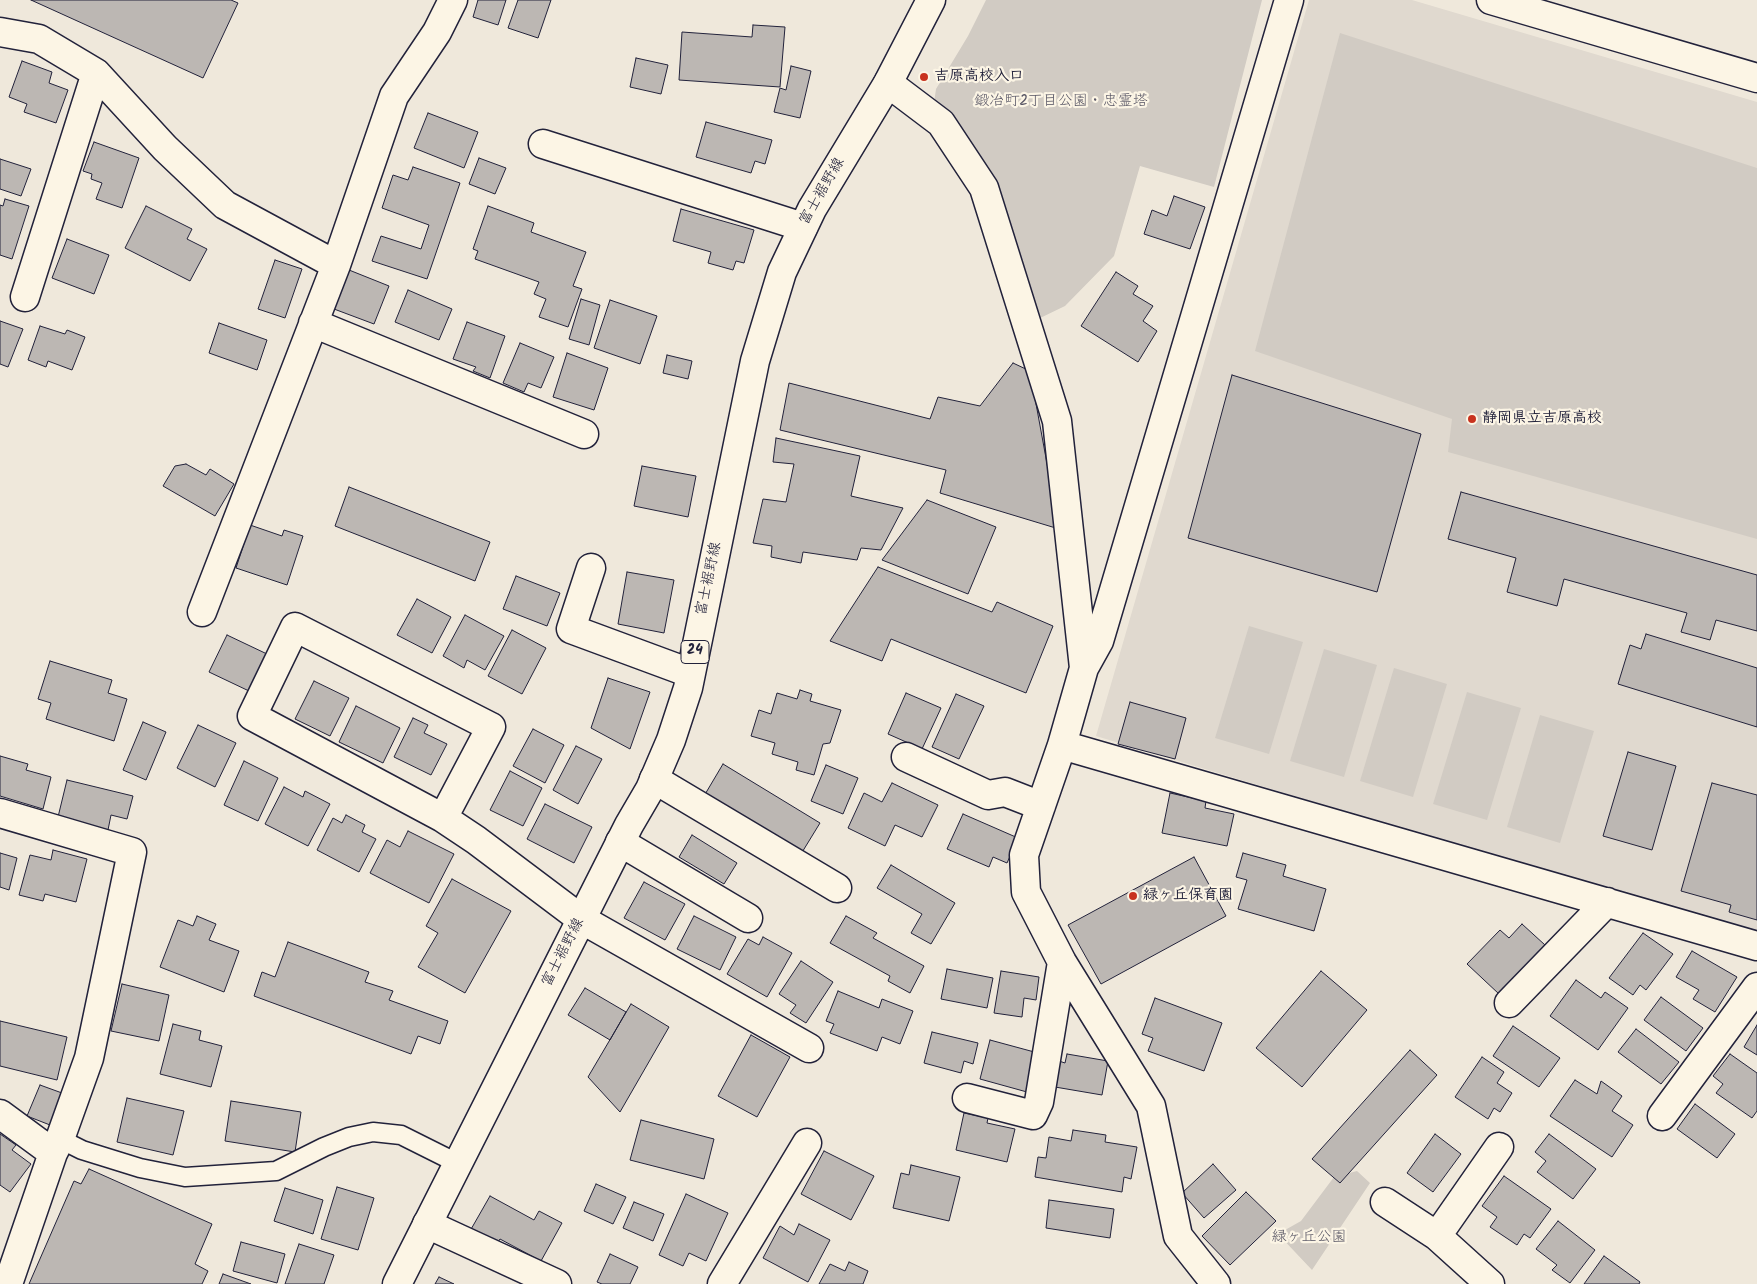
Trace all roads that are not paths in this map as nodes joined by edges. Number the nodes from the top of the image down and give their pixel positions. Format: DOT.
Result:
graph roads {
  1 [pos="453,0"];
  2 [pos="931,0"];
  3 [pos="1290,0"];
  4 [pos="1491,0"];
  5 [pos="0,32"];
  6 [pos="96,72"];
  7 [pos="1757,78"];
  8 [pos="888,83"];
  9 [pos="543,144"];
  10 [pos="803,227"];
  11 [pos="336,265"];
  12 [pos="25,298"];
  13 [pos="313,323"];
  14 [pos="584,434"];
  15 [pos="591,568"];
  16 [pos="202,612"];
  17 [pos="1084,668"];
  18 [pos="690,673"];
  19 [pos="1062,745"];
  20 [pos="906,757"];
  21 [pos="654,779"];
  22 [pos="1041,806"];
  23 [pos="0,813"];
  24 [pos="443,818"];
  25 [pos="620,842"];
  26 [pos="836,888"];
  27 [pos="1607,902"];
  28 [pos="748,918"];
  29 [pos="581,919"];
  30 [pos="1757,946"];
  31 [pos="1062,962"];
  32 [pos="1757,986"];
  33 [pos="1509,1003"];
  34 [pos="809,1048"];
  35 [pos="967,1098"];
  36 [pos="0,1114"];
  37 [pos="1662,1116"];
  38 [pos="807,1143"];
  39 [pos="57,1146"];
  40 [pos="1499,1147"];
  41 [pos="457,1164"];
  42 [pos="1385,1202"];
  43 [pos="426,1224"];
  44 [pos="1437,1236"];
  45 [pos="8,1284"];
  46 [pos="397,1284"];
  47 [pos="557,1284"];
  48 [pos="722,1284"];
  49 [pos="1216,1284"];
  50 [pos="1489,1284"];
  1 -- 11 [label="street"];
  2 -- 8 [label="street, 富士裾野線 / 24"];
  3 -- 17 [label="street"];
  4 -- 7 [label="street"];
  5 -- 6 [label="street"];
  6 -- 11 [label="street"];
  6 -- 12 [label="street"];
  8 -- 10 [label="street, 富士裾野線 / 24"];
  8 -- 17 [label="street"];
  9 -- 10 [label="street"];
  10 -- 18 [label="street, 富士裾野線 / 24"];
  11 -- 13 [label="street"];
  13 -- 14 [label="street"];
  13 -- 16 [label="street"];
  15 -- 18 [label="street"];
  17 -- 19 [label="street"];
  18 -- 21 [label="street, 富士裾野線 / 24"];
  19 -- 22 [label="street"];
  19 -- 27 [label="street"];
  20 -- 22 [label="street"];
  21 -- 25 [label="street, 富士裾野線 / 24"];
  21 -- 26 [label="street"];
  22 -- 31 [label="street"];
  23 -- 39 [label="street"];
  24 -- 24 [label="street"];
  24 -- 29 [label="street"];
  25 -- 28 [label="street"];
  25 -- 29 [label="street, 富士裾野線 / 24"];
  27 -- 30 [label="street"];
  27 -- 33 [label="street"];
  29 -- 34 [label="street"];
  29 -- 41 [label="street, 富士裾野線 / 24"];
  31 -- 35 [label="street"];
  31 -- 49 [label="street"];
  32 -- 37 [label="street"];
  36 -- 39 [label="street"];
  38 -- 48 [label="street"];
  39 -- 41 [label="lane"];
  39 -- 45 [label="street"];
  40 -- 44 [label="street"];
  41 -- 43 [label="street, 富士裾野線 / 24"];
  42 -- 44 [label="street"];
  43 -- 46 [label="street, 富士裾野線 / 24"];
  43 -- 47 [label="street"];
  44 -- 50 [label="street"];
}
